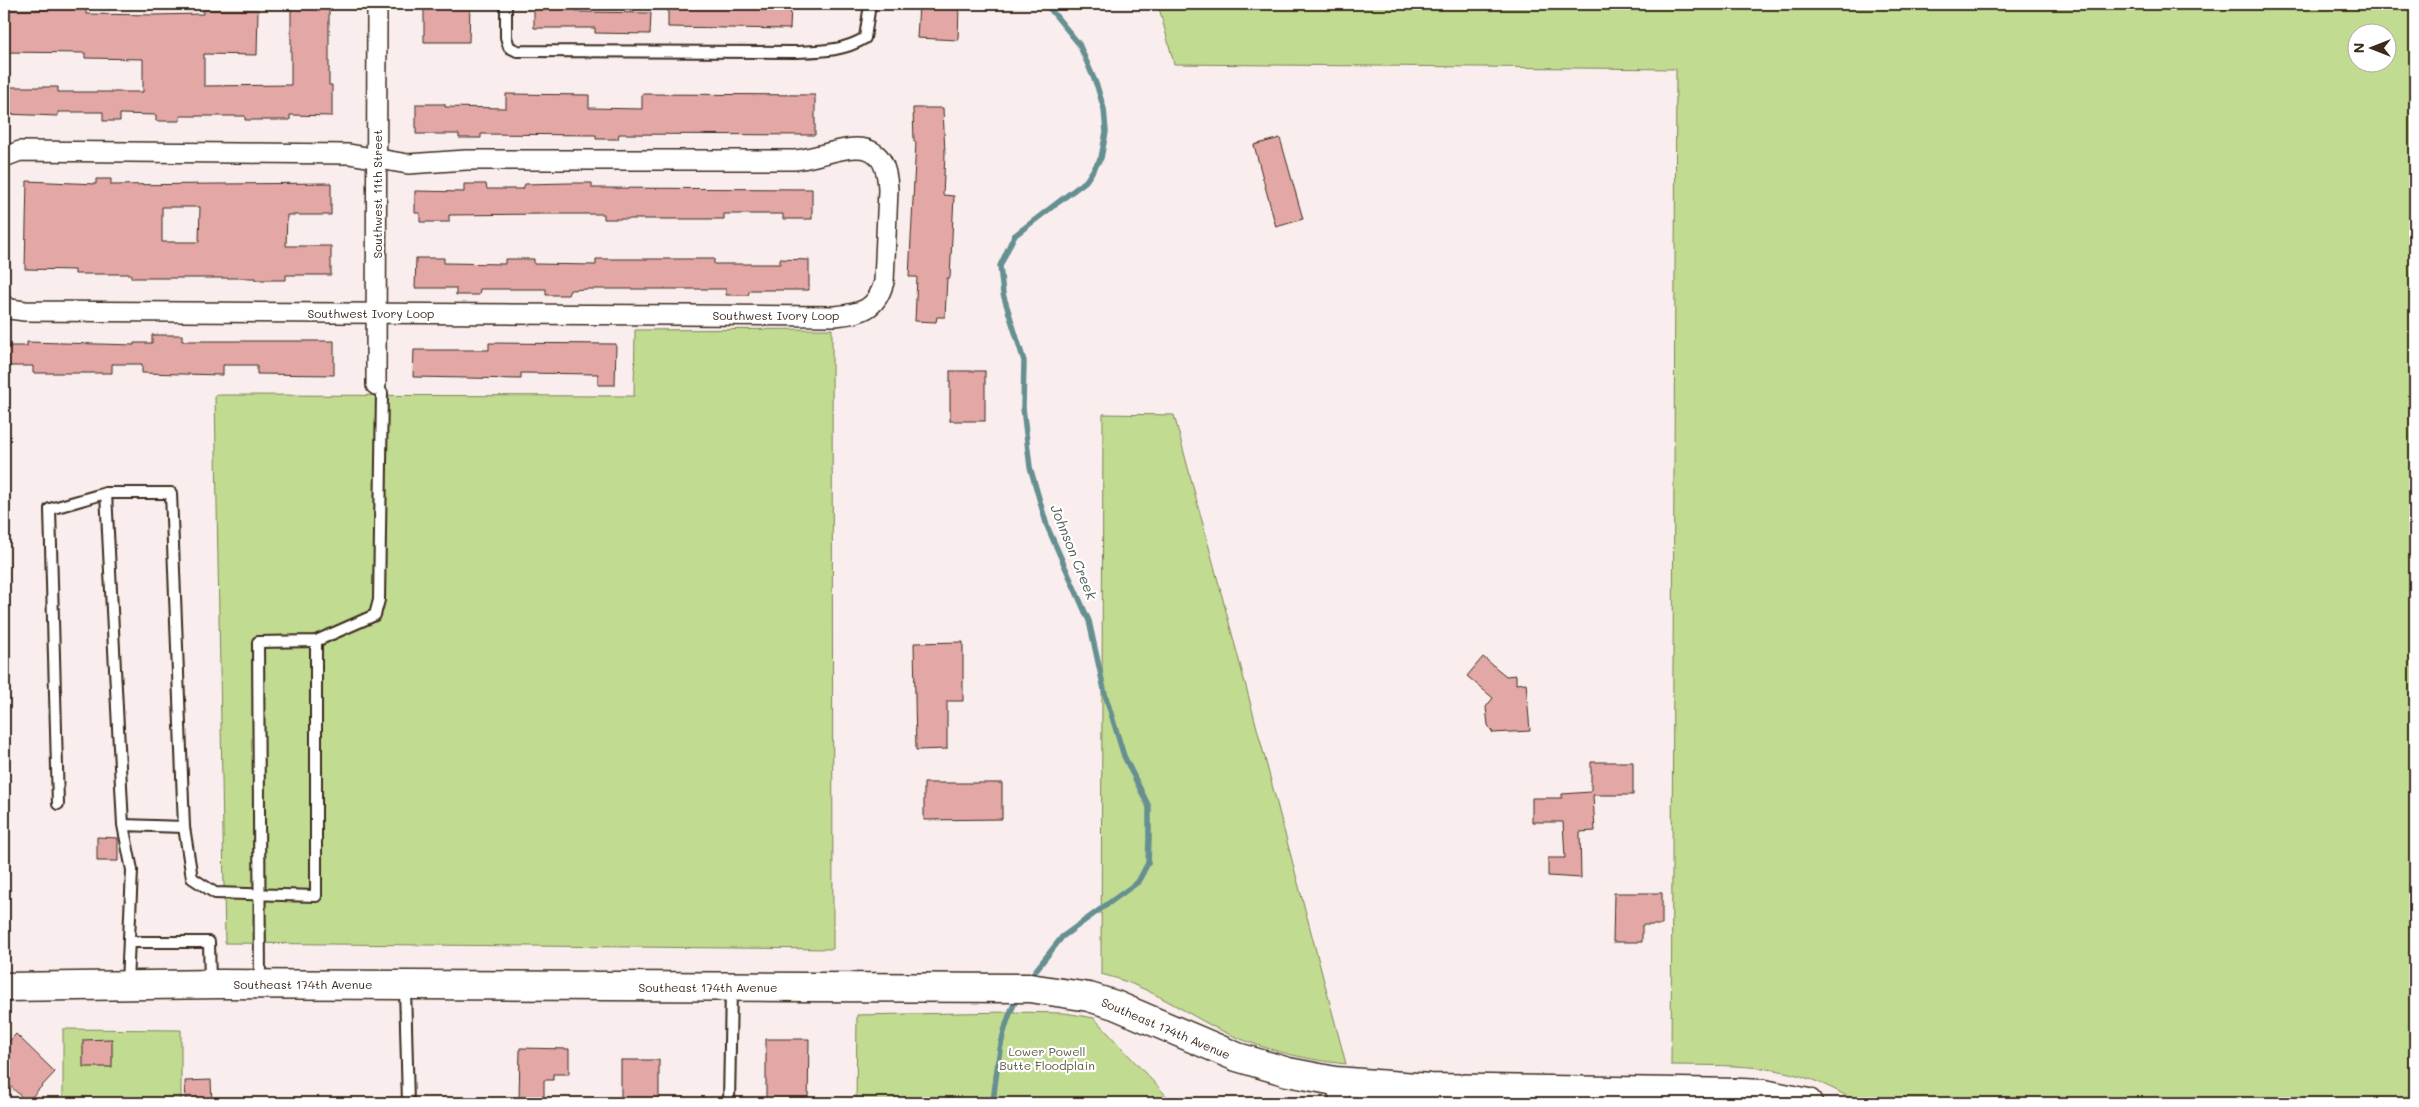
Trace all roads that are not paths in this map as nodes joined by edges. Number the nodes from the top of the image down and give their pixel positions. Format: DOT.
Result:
graph roads {
  1 [pos="378,4"];
  2 [pos="506,4"];
  3 [pos="870,4"];
  4 [pos="4,156"];
  5 [pos="377,159"];
  6 [pos="4,305"];
  7 [pos="376,313"];
  8 [pos="376,385"];
  9 [pos="106,493"];
  10 [pos="316,641"];
  11 [pos="58,804"];
  12 [pos="123,825"];
  13 [pos="184,827"];
  14 [pos="259,896"];
  15 [pos="129,942"];
  16 [pos="210,984"];
  17 [pos="260,984"];
  18 [pos="405,985"];
  19 [pos="127,986"];
  20 [pos="4,987"];
  21 [pos="732,987"];
  22 [pos="1338,1092"];
  23 [pos="408,1103"];
  24 [pos="729,1103"];
  25 [pos="1808,1103"];
  1 -- 5 [label="street, Southwest 11th Street"];
  2 -- 3 [label="lane"];
  4 -- 5 [label="street, Southwest Ivory Loop"];
  5 -- 7 [label="street, Southwest 11th Street"];
  5 -- 7 [label="street, Southwest Ivory Loop"];
  6 -- 7 [label="street, Southwest Ivory Loop"];
  7 -- 8 [label="street, Southwest 11th Street"];
  8 -- 10 [label="lane"];
  9 -- 11 [label="lane"];
  9 -- 12 [label="lane"];
  9 -- 13 [label="lane"];
  10 -- 14 [label="lane"];
  10 -- 14 [label="lane"];
  12 -- 13 [label="lane"];
  12 -- 15 [label="lane"];
  13 -- 14 [label="lane"];
  14 -- 17 [label="lane"];
  15 -- 16 [label="lane"];
  15 -- 19 [label="lane"];
  16 -- 17 [label="main road, Southeast 174th Avenue"];
  16 -- 19 [label="main road, Southeast 174th Avenue"];
  17 -- 18 [label="main road, Southeast 174th Avenue"];
  18 -- 21 [label="main road, Southeast 174th Avenue"];
  18 -- 23 [label="lane"];
  19 -- 20 [label="main road, Southeast 174th Avenue"];
  21 -- 22 [label="main road, Southeast 174th Avenue"];
  21 -- 24 [label="lane"];
  22 -- 25 [label="main road, Southeast 174th Avenue"];
}
